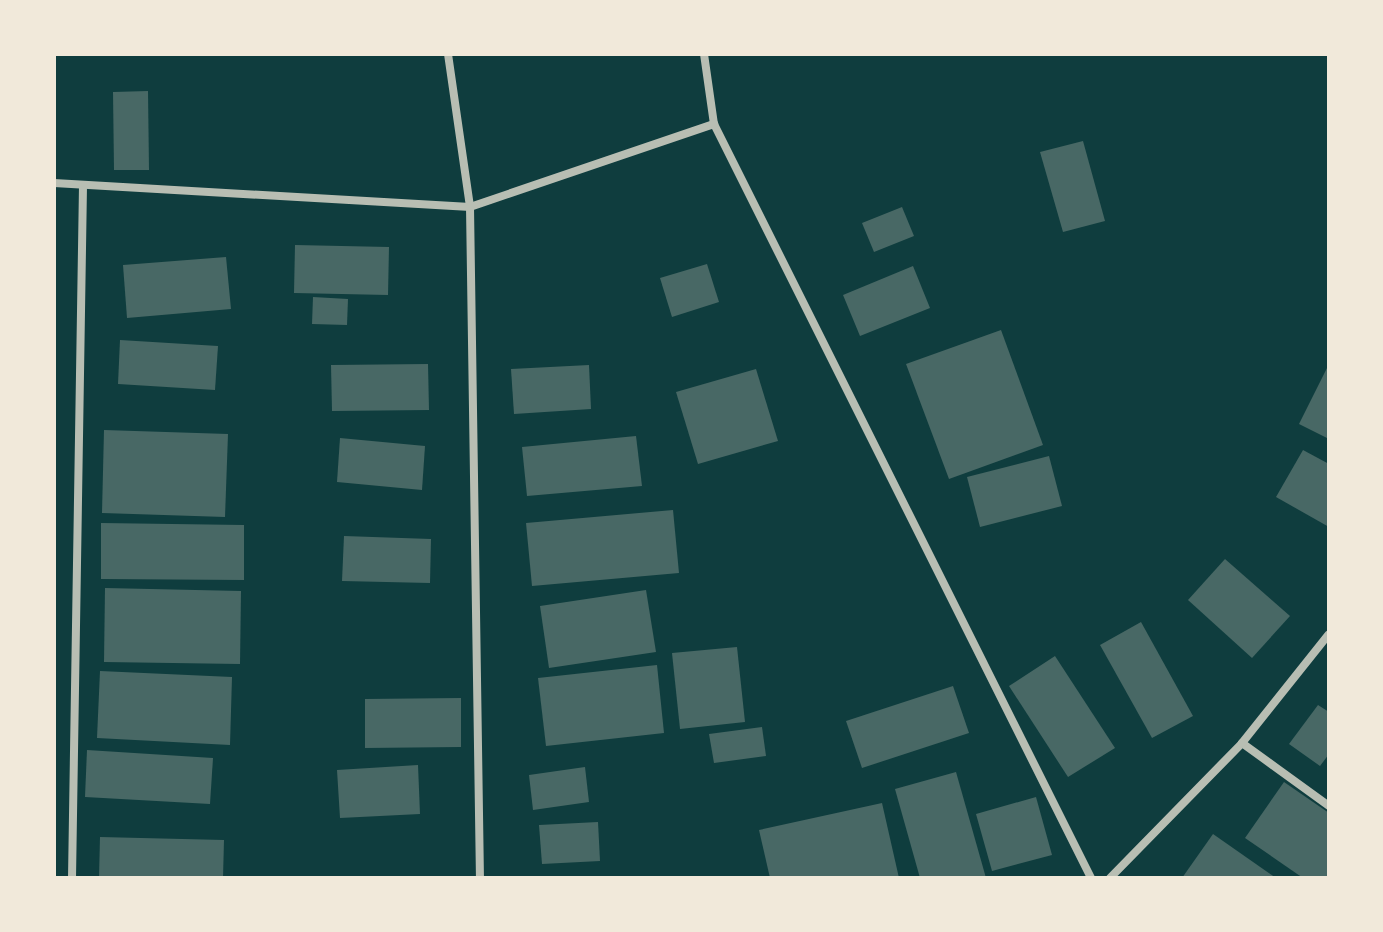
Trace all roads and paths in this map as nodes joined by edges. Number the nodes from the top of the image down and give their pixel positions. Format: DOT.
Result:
graph roads {
  1 [pos="448,54"];
  2 [pos="704,54"];
  3 [pos="714,124"];
  4 [pos="54,183"];
  5 [pos="83,185"];
  6 [pos="470,207"];
  7 [pos="1329,634"];
  8 [pos="1242,743"];
  9 [pos="1329,806"];
  10 [pos="72,878"];
  11 [pos="480,878"];
  12 [pos="1091,878"];
  13 [pos="1110,878"];
  1 -- 6 [label="street"];
  2 -- 3 [label="street"];
  3 -- 6 [label="street"];
  3 -- 12 [label="street"];
  4 -- 5 [label="street"];
  5 -- 6 [label="street"];
  5 -- 10 [label="street"];
  6 -- 11 [label="street"];
  7 -- 8 [label="street"];
  8 -- 9 [label="street"];
  8 -- 13 [label="street"];
}
